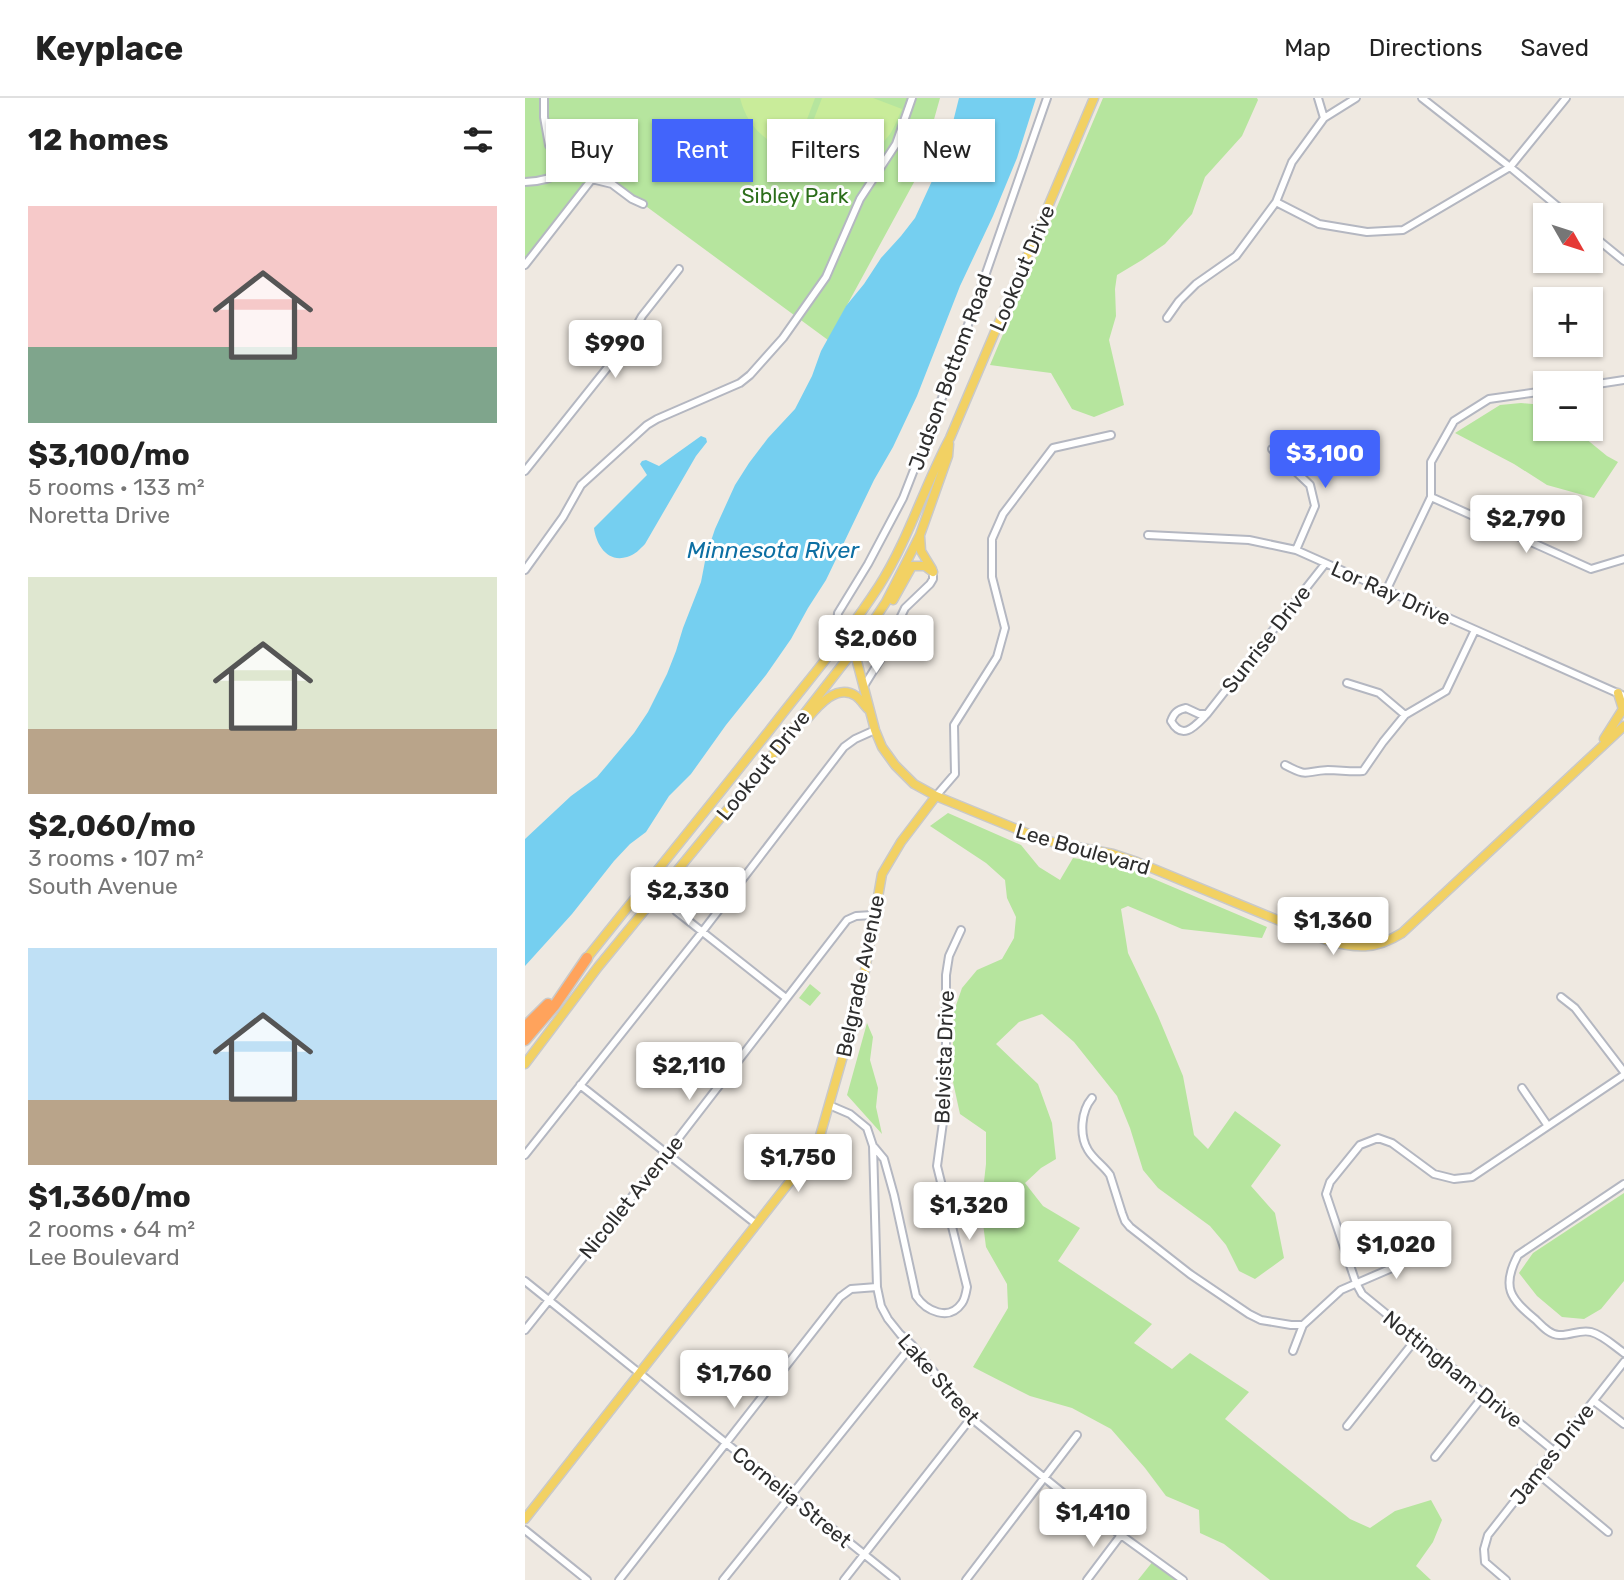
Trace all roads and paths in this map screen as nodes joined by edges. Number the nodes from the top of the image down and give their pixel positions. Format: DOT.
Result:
graph roads {
  1 [pos="544,98"];
  2 [pos="1047,98"];
  3 [pos="1094,98"];
  4 [pos="1318,98"];
  5 [pos="1356,98"];
  6 [pos="1422,98"];
  7 [pos="1566,98"];
  8 [pos="912,99"];
  9 [pos="1324,118"];
  10 [pos="546,128"];
  11 [pos="1510,167"];
  12 [pos="546,178"];
  13 [pos="525,182"];
  14 [pos="590,182"];
  15 [pos="604,182"];
  16 [pos="1276,202"];
  17 [pos="1554,203"];
  18 [pos="643,204"];
  19 [pos="1603,244"];
  20 [pos="1624,261"];
  21 [pos="525,265"];
  22 [pos="679,269"];
  23 [pos="1167,318"];
  24 [pos="1624,380"];
  25 [pos="1603,383"];
  26 [pos="1533,392"];
  27 [pos="1111,435"];
  28 [pos="950,438"];
  29 [pos="1272,449"];
  30 [pos="525,471"];
  31 [pos="1431,497"];
  32 [pos="920,535"];
  33 [pos="1148,535"];
  34 [pos="1296,550"];
  35 [pos="1624,559"];
  36 [pos="1325,564"];
  37 [pos="525,570"];
  38 [pos="933,572"];
  39 [pos="1386,591"];
  40 [pos="872,625"];
  41 [pos="1475,630"];
  42 [pos="843,637"];
  43 [pos="854,650"];
  44 [pos="1347,684"];
  45 [pos="864,686"];
  46 [pos="1621,694"];
  47 [pos="870,710"];
  48 [pos="1207,714"];
  49 [pos="1405,715"];
  50 [pos="1624,726"];
  51 [pos="875,730"];
  52 [pos="1594,753"];
  53 [pos="773,754"];
  54 [pos="1285,765"];
  55 [pos="936,796"];
  56 [pos="676,911"];
  57 [pos="873,915"];
  58 [pos="961,930"];
  59 [pos="702,932"];
  60 [pos="587,958"];
  61 [pos="1561,997"];
  62 [pos="786,998"];
  63 [pos="525,1027"];
  64 [pos="525,1040"];
  65 [pos="525,1065"];
  66 [pos="1624,1074"];
  67 [pos="580,1084"];
  68 [pos="1522,1088"];
  69 [pos="1092,1098"];
  70 [pos="829,1105"];
  71 [pos="1548,1126"];
  72 [pos="873,1146"];
  73 [pos="667,1153"];
  74 [pos="525,1155"];
  75 [pos="1624,1184"];
  76 [pos="756,1224"];
  77 [pos="1414,1246"];
  78 [pos="525,1281"];
  79 [pos="1356,1283"];
  80 [pos="877,1287"];
  81 [pos="548,1300"];
  82 [pos="1303,1325"];
  83 [pos="525,1330"];
  84 [pos="1416,1339"];
  85 [pos="912,1345"];
  86 [pos="1293,1351"];
  87 [pos="1624,1353"];
  88 [pos="1624,1362"];
  89 [pos="638,1374"];
  90 [pos="1484,1395"];
  91 [pos="1594,1401"];
  92 [pos="971,1418"];
  93 [pos="1624,1424"];
  94 [pos="1347,1426"];
  95 [pos="1077,1435"];
  96 [pos="725,1443"];
  97 [pos="1554,1451"];
  98 [pos="1435,1457"];
  99 [pos="1537,1474"];
  100 [pos="1044,1478"];
  101 [pos="790,1496"];
  102 [pos="525,1519"];
  103 [pos="525,1530"];
  104 [pos="1608,1532"];
  105 [pos="1121,1535"];
  106 [pos="864,1555"];
  107 [pos="587,1580"];
  108 [pos="619,1580"];
  109 [pos="723,1580"];
  110 [pos="845,1580"];
  111 [pos="896,1580"];
  112 [pos="966,1580"];
  113 [pos="1087,1580"];
  114 [pos="1183,1580"];
  115 [pos="1506,1580"];
  1 -- 10 [label="street"];
  2 -- 42 [label="street, Judson Bottom Road"];
  3 -- 28 [label="main road, Lookout Drive"];
  4 -- 9 [label="street"];
  5 -- 9 [label="street"];
  6 -- 11 [label="street"];
  7 -- 11 [label="street"];
  8 -- 37 [label="street"];
  9 -- 16 [label="street"];
  11 -- 16 [label="street"];
  11 -- 17 [label="street"];
  12 -- 13 [label="street"];
  14 -- 21 [label="street"];
  15 -- 18 [label="street"];
  16 -- 23 [label="street"];
  19 -- 20 [label="street"];
  22 -- 30 [label="street"];
  24 -- 25 [label="street"];
  26 -- 31 [label="street"];
  27 -- 55 [label="street, Belgrade Avenue"];
  28 -- 32 [label="main road, Lookout Drive"];
  28 -- 42 [label="main road, Lookout Drive"];
  29 -- 34 [label="street"];
  31 -- 35 [label="street"];
  31 -- 39 [label="street"];
  32 -- 38 [label="main road"];
  32 -- 40 [label="main road, Lookout Drive"];
  33 -- 34 [label="street, Lor Ray Drive"];
  34 -- 36 [label="street, Lor Ray Drive"];
  36 -- 39 [label="street, Lor Ray Drive"];
  36 -- 48 [label="street, Sunrise Drive"];
  38 -- 40 [label="main road"];
  38 -- 45 [label="street"];
  39 -- 41 [label="street, Lor Ray Drive"];
  40 -- 43 [label="main road, Lookout Drive"];
  41 -- 46 [label="street, Lor Ray Drive"];
  41 -- 49 [label="street"];
  42 -- 43 [label="main road, Lee Boulevard"];
  42 -- 60 [label="main road, Lookout Drive"];
  43 -- 45 [label="main road, Lee Boulevard"];
  43 -- 53 [label="main road, Lookout Drive"];
  44 -- 49 [label="street"];
  45 -- 47 [label="main road, Lee Boulevard"];
  46 -- 52 [label="main road"];
  47 -- 51 [label="main road, Lee Boulevard"];
  47 -- 53 [label="main road"];
  48 -- 48 [label="street, Sunrise Drive"];
  49 -- 54 [label="street"];
  50 -- 52 [label="main road, Lee Boulevard"];
  51 -- 55 [label="main road, Lee Boulevard"];
  51 -- 59 [label="street"];
  52 -- 55 [label="main road, Lee Boulevard"];
  53 -- 65 [label="main road, Lookout Drive"];
  55 -- 57 [label="main road, Belgrade Avenue"];
  56 -- 59 [label="street"];
  57 -- 62 [label="street, Nicollet Avenue"];
  57 -- 70 [label="main road, Belgrade Avenue"];
  58 -- 72 [label="street, Belvista Drive"];
  59 -- 62 [label="street"];
  59 -- 67 [label="street"];
  60 -- 63 [label="highway"];
  60 -- 64 [label="highway"];
  61 -- 66 [label="street"];
  62 -- 73 [label="street, Nicollet Avenue"];
  66 -- 71 [label="street, Nottingham Drive"];
  67 -- 73 [label="street"];
  67 -- 74 [label="street"];
  68 -- 71 [label="street"];
  69 -- 82 [label="street"];
  70 -- 72 [label="street"];
  70 -- 76 [label="main road, Belgrade Avenue"];
  71 -- 79 [label="street, Nottingham Drive"];
  72 -- 80 [label="street, Lake Street"];
  73 -- 76 [label="street"];
  73 -- 81 [label="street, Nicollet Avenue"];
  75 -- 87 [label="street"];
  76 -- 89 [label="main road, Belgrade Avenue"];
  77 -- 79 [label="street"];
  78 -- 81 [label="street, Cornelia Street"];
  79 -- 82 [label="street"];
  79 -- 84 [label="street, Nottingham Drive"];
  80 -- 85 [label="street, Lake Street"];
  80 -- 96 [label="street"];
  81 -- 83 [label="street, Nicollet Avenue"];
  81 -- 89 [label="street, Cornelia Street"];
  82 -- 86 [label="street"];
  84 -- 90 [label="street, Nottingham Drive"];
  84 -- 94 [label="street"];
  85 -- 92 [label="street, Lake Street"];
  85 -- 101 [label="street"];
  88 -- 91 [label="street, James Drive"];
  89 -- 96 [label="street, Cornelia Street"];
  89 -- 102 [label="main road, Belgrade Avenue"];
  90 -- 97 [label="street, Nottingham Drive"];
  90 -- 98 [label="street"];
  91 -- 93 [label="street"];
  91 -- 97 [label="street, James Drive"];
  92 -- 100 [label="street, Lake Street"];
  92 -- 106 [label="street"];
  95 -- 100 [label="street"];
  96 -- 101 [label="street, Cornelia Street"];
  96 -- 108 [label="street"];
  97 -- 99 [label="street, James Drive"];
  99 -- 104 [label="street"];
  99 -- 115 [label="street, James Drive"];
  100 -- 105 [label="street, Lake Street"];
  100 -- 112 [label="street"];
  101 -- 106 [label="street, Cornelia Street"];
  101 -- 109 [label="street"];
  103 -- 107 [label="street"];
  105 -- 113 [label="street"];
  105 -- 114 [label="street, Lake Street"];
  106 -- 110 [label="street"];
  106 -- 111 [label="street, Cornelia Street"];
}
